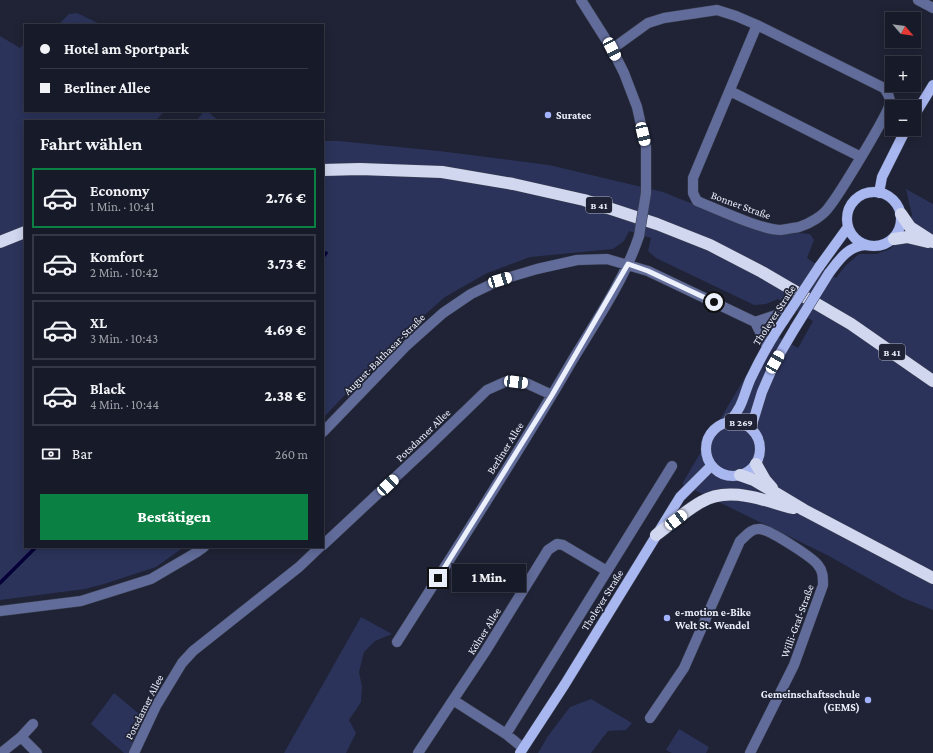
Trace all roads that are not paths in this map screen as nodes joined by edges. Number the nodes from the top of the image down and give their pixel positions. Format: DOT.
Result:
graph roads {
  1 [pos="581,0"];
  2 [pos="918,0"];
  3 [pos="933,8"];
  4 [pos="757,25"];
  5 [pos="612,49"];
  6 [pos="933,85"];
  7 [pos="730,91"];
  8 [pos="921,105"];
  9 [pos="902,136"];
  10 [pos="861,156"];
  11 [pos="324,170"];
  12 [pos="879,193"];
  13 [pos="901,214"];
  14 [pos="848,227"];
  15 [pos="24,232"];
  16 [pos="894,239"];
  17 [pos="0,242"];
  18 [pos="933,242"];
  19 [pos="866,245"];
  20 [pos="628,264"];
  21 [pos="791,310"];
  22 [pos="755,322"];
  23 [pos="767,346"];
  24 [pos="933,381"];
  25 [pos="552,395"];
  26 [pos="730,421"];
  27 [pos="751,428"];
  28 [pos="324,431"];
  29 [pos="756,464"];
  30 [pos="672,466"];
  31 [pos="711,466"];
  32 [pos="740,475"];
  33 [pos="775,492"];
  34 [pos="804,510"];
  35 [pos="656,535"];
  36 [pos="324,544"];
  37 [pos="203,548"];
  38 [pos="319,548"];
  39 [pos="607,572"];
  40 [pos="932,577"];
  41 [pos="0,611"];
  42 [pos="397,642"];
  43 [pos="453,700"];
  44 [pos="650,718"];
  45 [pos="33,724"];
  46 [pos="506,734"];
  47 [pos="21,737"];
  48 [pos="521,750"];
  49 [pos="1,753"];
  50 [pos="38,753"];
  51 [pos="134,753"];
  52 [pos="418,753"];
  53 [pos="750,753"];
  1 -- 5 [label="street, Berliner Allee"];
  2 -- 3 [label="street"];
  4 -- 5 [label="street, Bonner Straße"];
  4 -- 7 [label="street, Bonner Straße"];
  4 -- 10 [label="street, Bonner Straße"];
  5 -- 20 [label="street, Berliner Allee, bridge"];
  6 -- 8 [label="main road"];
  7 -- 10 [label="street"];
  7 -- 10 [label="street, Bonner Straße"];
  9 -- 12 [label="main road"];
  11 -- 24 [label="highway, B 41"];
  12 -- 13 [label="main road"];
  12 -- 14 [label="main road, B 269"];
  13 -- 16 [label="main road"];
  13 -- 18 [label="highway"];
  14 -- 19 [label="main road"];
  14 -- 21 [label="main road, Tholeyer Straße / B 269, bridge"];
  15 -- 17 [label="highway"];
  16 -- 18 [label="highway"];
  16 -- 19 [label="main road, B 269"];
  19 -- 27 [label="main road, B 269, bridge"];
  20 -- 22 [label="street, August-Balthasar-Straße"];
  20 -- 25 [label="street, Berliner Allee"];
  20 -- 28 [label="street, August-Balthasar-Straße"];
  21 -- 22 [label="street"];
  21 -- 23 [label="main road, Tholeyer Straße / B 269, bridge"];
  22 -- 23 [label="street"];
  23 -- 26 [label="main road, Tholeyer Straße / B 269"];
  25 -- 36 [label="street, Potsdamer Allee"];
  25 -- 42 [label="street, Berliner Allee"];
  26 -- 27 [label="main road, B 269"];
  26 -- 31 [label="main road, B 269"];
  27 -- 29 [label="main road, B 269"];
  29 -- 32 [label="main road"];
  29 -- 33 [label="highway"];
  30 -- 39 [label="street"];
  31 -- 32 [label="main road"];
  31 -- 35 [label="main road, Tholeyer Straße"];
  32 -- 33 [label="highway"];
  33 -- 34 [label="highway"];
  34 -- 35 [label="highway"];
  34 -- 40 [label="highway"];
  35 -- 48 [label="main road, Tholeyer Straße"];
  37 -- 41 [label="street"];
  38 -- 51 [label="street, Potsdamer Allee"];
  39 -- 43 [label="street, Kölner Allee"];
  39 -- 46 [label="street"];
  43 -- 46 [label="street"];
  43 -- 52 [label="street, Kölner Allee"];
  44 -- 53 [label="street, Willi-Graf-Straße"];
  45 -- 47 [label="street"];
  46 -- 48 [label="street"];
  47 -- 49 [label="street"];
  47 -- 50 [label="street"];
}
